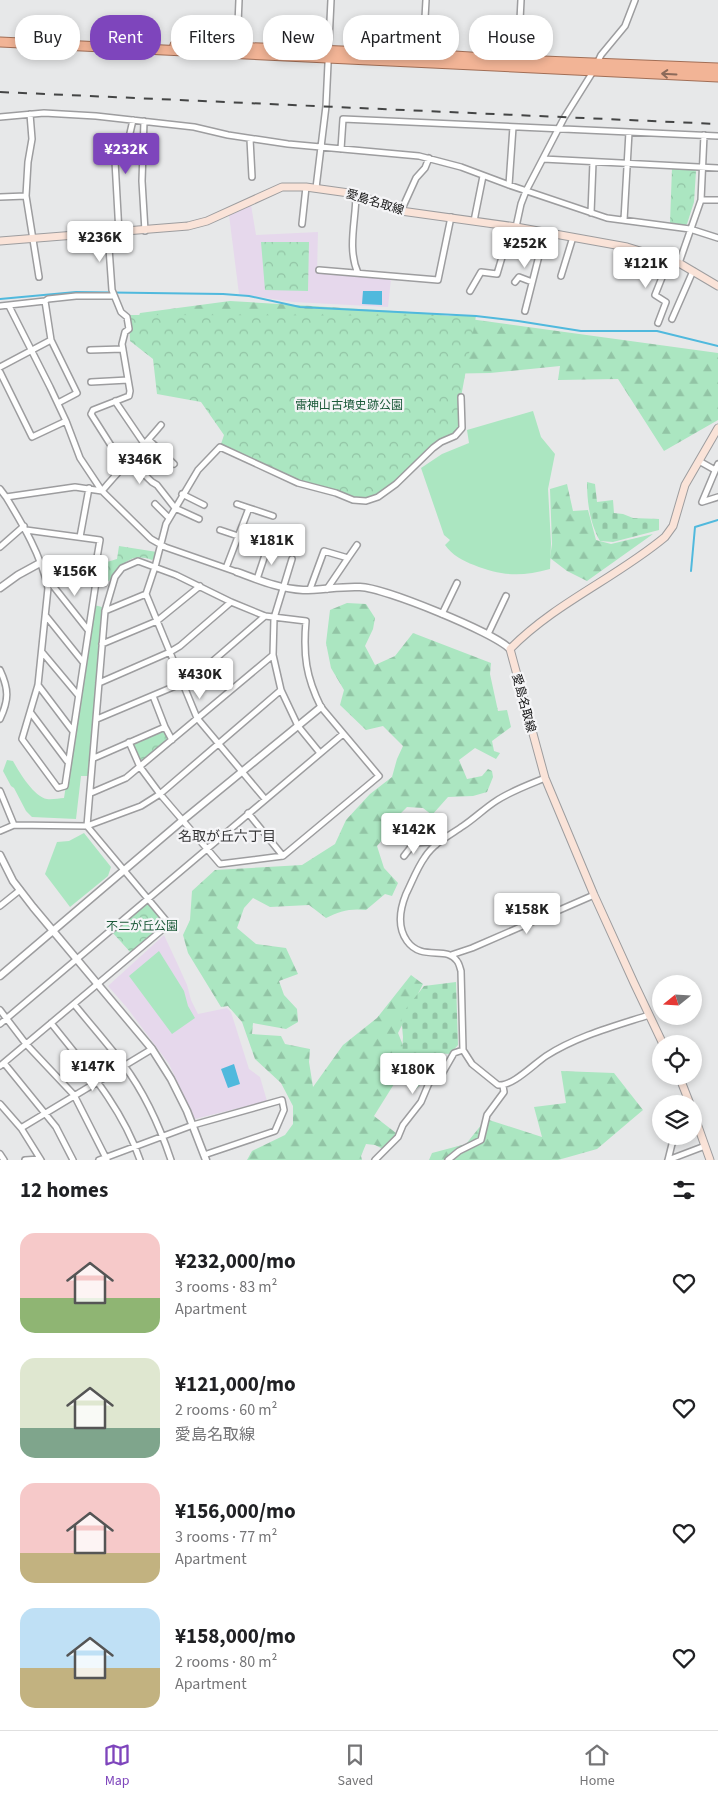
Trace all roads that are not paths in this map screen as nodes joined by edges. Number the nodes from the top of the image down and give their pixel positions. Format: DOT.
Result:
graph roads {
  1 [pos="239,0"];
  2 [pos="331,0"];
  3 [pos="426,0"];
  4 [pos="521,0"];
  5 [pos="635,0"];
  6 [pos="238,15"];
  7 [pos="330,15"];
  8 [pos="425,15"];
  9 [pos="520,15"];
  10 [pos="0,37"];
  11 [pos="0,42"];
  12 [pos="171,45"];
  13 [pos="263,52"];
  14 [pos="333,55"];
  15 [pos="329,60"];
  16 [pos="518,60"];
  17 [pos="595,67"];
  18 [pos="718,68"];
  19 [pos="718,77"];
  20 [pos="30,114"];
  21 [pos="0,117"];
  22 [pos="133,120"];
  23 [pos="144,121"];
  24 [pos="514,127"];
  25 [pos="558,130"];
  26 [pos="629,132"];
  27 [pos="704,135"];
  28 [pos="718,136"];
  29 [pos="250,139"];
  30 [pos="321,147"];
  31 [pos="341,149"];
  32 [pos="429,158"];
  33 [pos="543,159"];
  34 [pos="593,162"];
  35 [pos="627,163"];
  36 [pos="702,167"];
  37 [pos="718,168"];
  38 [pos="483,176"];
  39 [pos="252,177"];
  40 [pos="509,186"];
  41 [pos="306,187"];
  42 [pos="316,188"];
  43 [pos="526,191"];
  44 [pos="356,194"];
  45 [pos="26,196"];
  46 [pos="0,197"];
  47 [pos="701,200"];
  48 [pos="718,200"];
  49 [pos="401,211"];
  50 [pos="590,213"];
  51 [pos="452,217"];
  52 [pos="624,220"];
  53 [pos="474,221"];
  54 [pos="302,224"];
  55 [pos="513,227"];
  56 [pos="690,229"];
  57 [pos="145,231"];
  58 [pos="545,232"];
  59 [pos="119,233"];
  60 [pos="108,234"];
  61 [pos="573,237"];
  62 [pos="33,238"];
  63 [pos="718,238"];
  64 [pos="0,241"];
  65 [pos="669,260"];
  66 [pos="679,263"];
  67 [pos="319,270"];
  68 [pos="693,271"];
  69 [pos="358,273"];
  70 [pos="562,276"];
  71 [pos="40,277"];
  72 [pos="516,282"];
  73 [pos="532,282"];
  74 [pos="718,286"];
  75 [pos="470,291"];
  76 [pos="113,293"];
  77 [pos="45,301"];
  78 [pos="0,306"];
  79 [pos="9,306"];
  80 [pos="524,311"];
  81 [pos="672,319"];
  82 [pos="658,323"];
  83 [pos="51,340"];
  84 [pos="123,349"];
  85 [pos="31,350"];
  86 [pos="90,350"];
  87 [pos="0,367"];
  88 [pos="0,372"];
  89 [pos="128,380"];
  90 [pos="91,382"];
  91 [pos="461,397"];
  92 [pos="115,402"];
  93 [pos="58,403"];
  94 [pos="66,421"];
  95 [pos="161,425"];
  96 [pos="718,428"];
  97 [pos="149,440"];
  98 [pos="145,445"];
  99 [pos="130,460"];
  100 [pos="699,461"];
  101 [pos="174,464"];
  102 [pos="718,464"];
  103 [pos="124,466"];
  104 [pos="715,470"];
  105 [pos="89,488"];
  106 [pos="0,489"];
  107 [pos="102,491"];
  108 [pos="182,494"];
  109 [pos="6,497"];
  110 [pos="718,497"];
  111 [pos="156,504"];
  112 [pos="237,504"];
  113 [pos="204,505"];
  114 [pos="175,508"];
  115 [pos="249,508"];
  116 [pos="273,516"];
  117 [pos="169,518"];
  118 [pos="198,519"];
  119 [pos="25,528"];
  120 [pos="220,530"];
  121 [pos="238,536"];
  122 [pos="80,537"];
  123 [pos="161,545"];
  124 [pos="357,545"];
  125 [pos="268,546"];
  126 [pos="0,547"];
  127 [pos="348,558"];
  128 [pos="292,559"];
  129 [pos="40,563"];
  130 [pos="156,567"];
  131 [pos="226,568"];
  132 [pos="237,572"];
  133 [pos="45,575"];
  134 [pos="257,579"];
  135 [pos="94,582"];
  136 [pos="104,583"];
  137 [pos="458,583"];
  138 [pos="200,586"];
  139 [pos="0,588"];
  140 [pos="282,588"];
  141 [pos="327,589"];
  142 [pos="310,590"];
  143 [pos="146,594"];
  144 [pos="506,596"];
  145 [pos="231,602"];
  146 [pos="105,611"];
  147 [pos="442,614"];
  148 [pos="46,616"];
  149 [pos="265,616"];
  150 [pos="274,618"];
  151 [pos="157,621"];
  152 [pos="88,630"];
  153 [pos="488,634"];
  154 [pos="102,644"];
  155 [pos="510,649"];
  156 [pos="42,652"];
  157 [pos="170,652"];
  158 [pos="273,655"];
  159 [pos="83,662"];
  160 [pos="0,670"];
  161 [pos="99,683"];
  162 [pos="182,684"];
  163 [pos="38,685"];
  164 [pos="281,690"];
  165 [pos="78,695"];
  166 [pos="153,696"];
  167 [pos="321,708"];
  168 [pos="31,713"];
  169 [pos="197,718"];
  170 [pos="0,719"];
  171 [pos="97,719"];
  172 [pos="298,726"];
  173 [pos="165,727"];
  174 [pos="72,730"];
  175 [pos="343,734"];
  176 [pos="172,740"];
  177 [pos="129,742"];
  178 [pos="218,743"];
  179 [pos="320,753"];
  180 [pos="94,758"];
  181 [pos="68,761"];
  182 [pos="140,767"];
  183 [pos="242,773"];
  184 [pos="544,778"];
  185 [pos="0,791"];
  186 [pos="91,793"];
  187 [pos="160,794"];
  188 [pos="265,799"];
  189 [pos="248,813"];
  190 [pos="184,820"];
  191 [pos="14,825"];
  192 [pos="88,826"];
  193 [pos="0,832"];
  194 [pos="436,845"];
  195 [pos="207,848"];
  196 [pos="0,854"];
  197 [pos="283,856"];
  198 [pos="404,856"];
  199 [pos="125,871"];
  200 [pos="20,890"];
  201 [pos="594,895"];
  202 [pos="148,900"];
  203 [pos="0,906"];
  204 [pos="53,931"];
  205 [pos="451,955"];
  206 [pos="77,959"];
  207 [pos="0,976"];
  208 [pos="98,984"];
  209 [pos="74,1004"];
  210 [pos="0,1010"];
  211 [pos="649,1015"];
  212 [pos="6,1018"];
  213 [pos="51,1023"];
  214 [pos="0,1024"];
  215 [pos="659,1035"];
  216 [pos="26,1044"];
  217 [pos="152,1049"];
  218 [pos="463,1050"];
  219 [pos="2,1064"];
  220 [pos="124,1066"];
  221 [pos="98,1082"];
  222 [pos="503,1086"];
  223 [pos="74,1096"];
  224 [pos="0,1104"];
  225 [pos="45,1112"];
  226 [pos="193,1125"];
  227 [pos="20,1128"];
  228 [pos="163,1136"];
  229 [pos="702,1138"];
  230 [pos="672,1145"];
  231 [pos="705,1146"];
  232 [pos="135,1147"];
  233 [pos="0,1154"];
  234 [pos="205,1157"];
  235 [pos="107,1158"];
  236 [pos="40,1159"];
  237 [pos="4,1160"];
  238 [pos="25,1160"];
  239 [pos="73,1160"];
  240 [pos="99,1160"];
  241 [pos="140,1160"];
  242 [pos="171,1160"];
  243 [pos="375,1160"];
  244 [pos="448,1160"];
  245 [pos="668,1160"];
  246 [pos="710,1160"];
  1 -- 6 [label="street"];
  2 -- 7 [label="street"];
  3 -- 8 [label="street"];
  4 -- 9 [label="street"];
  5 -- 17 [label="street"];
  10 -- 12 [label="highway"];
  11 -- 13 [label="highway"];
  14 -- 17 [label="highway"];
  15 -- 30 [label="street"];
  16 -- 17 [label="highway"];
  17 -- 18 [label="highway"];
  19 -- 17 [label="highway, one-way"];
  17 -- 25 [label="street"];
  20 -- 21 [label="street"];
  20 -- 22 [label="street"];
  20 -- 45 [label="street"];
  22 -- 23 [label="street"];
  22 -- 59 [label="street"];
  23 -- 29 [label="street"];
  23 -- 57 [label="street"];
  24 -- 25 [label="street"];
  24 -- 31 [label="street"];
  24 -- 40 [label="street"];
  25 -- 26 [label="street"];
  25 -- 33 [label="street"];
  26 -- 27 [label="street"];
  26 -- 35 [label="street"];
  27 -- 28 [label="street"];
  27 -- 36 [label="street"];
  29 -- 30 [label="street"];
  29 -- 39 [label="street"];
  30 -- 31 [label="street"];
  30 -- 42 [label="street"];
  31 -- 32 [label="street"];
  32 -- 38 [label="street"];
  32 -- 49 [label="street"];
  33 -- 34 [label="street"];
  33 -- 43 [label="street"];
  34 -- 35 [label="street"];
  34 -- 50 [label="street"];
  35 -- 36 [label="street"];
  35 -- 52 [label="street"];
  36 -- 37 [label="street"];
  36 -- 47 [label="street"];
  38 -- 40 [label="street"];
  38 -- 53 [label="street"];
  40 -- 43 [label="street"];
  41 -- 42 [label="main road, 愛島名取線"];
  41 -- 54 [label="street"];
  41 -- 57 [label="main road, 愛島名取線"];
  42 -- 44 [label="main road, 愛島名取線"];
  43 -- 50 [label="street"];
  43 -- 55 [label="street"];
  44 -- 49 [label="main road, 愛島名取線"];
  44 -- 69 [label="street"];
  45 -- 46 [label="street"];
  45 -- 62 [label="street"];
  47 -- 48 [label="street"];
  47 -- 56 [label="street"];
  49 -- 51 [label="main road, 愛島名取線"];
  50 -- 52 [label="street"];
  51 -- 53 [label="main road, 愛島名取線"];
  51 -- 69 [label="street"];
  52 -- 56 [label="street"];
  53 -- 55 [label="main road, 愛島名取線"];
  55 -- 58 [label="main road, 愛島名取線"];
  55 -- 75 [label="street"];
  56 -- 63 [label="street"];
  56 -- 66 [label="street"];
  57 -- 59 [label="main road, 愛島名取線"];
  58 -- 61 [label="main road, 愛島名取線"];
  58 -- 73 [label="street"];
  59 -- 60 [label="main road, 愛島名取線"];
  60 -- 62 [label="main road, 愛島名取線"];
  60 -- 76 [label="street"];
  61 -- 65 [label="main road, 愛島名取線"];
  61 -- 70 [label="street"];
  62 -- 64 [label="main road, 愛島名取線"];
  62 -- 71 [label="street"];
  65 -- 66 [label="main road, 愛島名取線"];
  65 -- 82 [label="street"];
  66 -- 68 [label="main road, 愛島名取線"];
  67 -- 69 [label="street"];
  68 -- 74 [label="main road, 愛島名取線"];
  68 -- 81 [label="street"];
  72 -- 73 [label="street"];
  73 -- 80 [label="street"];
  76 -- 77 [label="street"];
  76 -- 84 [label="street"];
  77 -- 79 [label="street"];
  77 -- 83 [label="street"];
  78 -- 79 [label="street"];
  79 -- 85 [label="street"];
  83 -- 85 [label="street"];
  83 -- 93 [label="street"];
  84 -- 86 [label="street"];
  84 -- 89 [label="street"];
  85 -- 87 [label="street"];
  85 -- 93 [label="street"];
  88 -- 94 [label="street"];
  89 -- 90 [label="street"];
  89 -- 92 [label="street"];
  91 -- 108 [label="street"];
  92 -- 98 [label="street"];
  92 -- 103 [label="street"];
  93 -- 94 [label="street"];
  94 -- 107 [label="street"];
  95 -- 97 [label="street"];
  96 -- 100 [label="main road"];
  97 -- 98 [label="street"];
  97 -- 101 [label="street"];
  98 -- 99 [label="street"];
  99 -- 103 [label="street"];
  99 -- 114 [label="street"];
  100 -- 104 [label="street"];
  100 -- 155 [label="main road"];
  102 -- 104 [label="street"];
  103 -- 107 [label="street"];
  104 -- 110 [label="street"];
  105 -- 107 [label="street"];
  105 -- 109 [label="street"];
  105 -- 122 [label="street"];
  106 -- 109 [label="street"];
  107 -- 123 [label="street"];
  108 -- 113 [label="street"];
  108 -- 114 [label="street"];
  109 -- 119 [label="street"];
  111 -- 117 [label="street"];
  112 -- 115 [label="street"];
  114 -- 117 [label="street"];
  114 -- 118 [label="street"];
  115 -- 116 [label="street"];
  115 -- 121 [label="street"];
  117 -- 123 [label="street"];
  119 -- 122 [label="street"];
  119 -- 126 [label="street"];
  119 -- 129 [label="street"];
  120 -- 121 [label="street"];
  121 -- 131 [label="street"];
  122 -- 135 [label="street"];
  123 -- 130 [label="street"];
  123 -- 131 [label="street"];
  124 -- 127 [label="street"];
  125 -- 134 [label="street"];
  127 -- 141 [label="street"];
  127 -- 142 [label="street"];
  128 -- 140 [label="street"];
  129 -- 133 [label="street"];
  129 -- 139 [label="street"];
  130 -- 138 [label="street"];
  130 -- 143 [label="street"];
  130 -- 146 [label="street"];
  131 -- 132 [label="street"];
  132 -- 134 [label="street"];
  133 -- 135 [label="street"];
  133 -- 148 [label="street"];
  133 -- 152 [label="street"];
  134 -- 140 [label="street"];
  135 -- 136 [label="street"];
  135 -- 152 [label="street"];
  137 -- 147 [label="street"];
  138 -- 145 [label="street"];
  138 -- 151 [label="street"];
  140 -- 142 [label="street"];
  140 -- 150 [label="street"];
  141 -- 142 [label="street"];
  141 -- 147 [label="street"];
  143 -- 146 [label="street"];
  143 -- 151 [label="street"];
  144 -- 153 [label="street"];
  145 -- 149 [label="street"];
  145 -- 157 [label="street"];
  146 -- 154 [label="street"];
  147 -- 153 [label="street"];
  148 -- 156 [label="street"];
  148 -- 159 [label="street"];
  149 -- 150 [label="street"];
  149 -- 162 [label="street"];
  150 -- 158 [label="street"];
  150 -- 167 [label="street"];
  151 -- 154 [label="street"];
  151 -- 157 [label="street"];
  152 -- 159 [label="street"];
  153 -- 155 [label="street"];
  154 -- 161 [label="street"];
  155 -- 184 [label="main road, 愛島名取線"];
  156 -- 163 [label="street"];
  156 -- 165 [label="street"];
  157 -- 161 [label="street"];
  157 -- 162 [label="street"];
  158 -- 164 [label="street"];
  158 -- 169 [label="street"];
  159 -- 165 [label="street"];
  160 -- 170 [label="street"];
  161 -- 171 [label="street"];
  162 -- 166 [label="street"];
  162 -- 169 [label="street"];
  163 -- 168 [label="street"];
  163 -- 174 [label="street"];
  164 -- 172 [label="street"];
  164 -- 178 [label="street"];
  165 -- 174 [label="street"];
  166 -- 171 [label="street"];
  166 -- 173 [label="street"];
  167 -- 172 [label="street"];
  167 -- 175 [label="street"];
  168 -- 181 [label="street"];
  168 -- 181 [label="street"];
  169 -- 176 [label="street"];
  169 -- 178 [label="street"];
  171 -- 180 [label="street"];
  172 -- 179 [label="street"];
  172 -- 183 [label="street"];
  173 -- 176 [label="street"];
  173 -- 177 [label="street"];
  174 -- 181 [label="street"];
  175 -- 179 [label="street"];
  175 -- 197 [label="street"];
  176 -- 182 [label="street"];
  177 -- 180 [label="street"];
  177 -- 182 [label="street"];
  178 -- 183 [label="street"];
  178 -- 187 [label="street"];
  179 -- 188 [label="street"];
  180 -- 186 [label="street"];
  182 -- 186 [label="street"];
  182 -- 187 [label="street"];
  183 -- 188 [label="street"];
  183 -- 190 [label="street"];
  184 -- 194 [label="street"];
  184 -- 201 [label="main road, 愛島名取線"];
  185 -- 191 [label="street"];
  186 -- 192 [label="street"];
  187 -- 190 [label="street"];
  187 -- 192 [label="street"];
  188 -- 189 [label="street"];
  189 -- 195 [label="street"];
  189 -- 197 [label="street"];
  190 -- 195 [label="street"];
  190 -- 199 [label="street"];
  191 -- 192 [label="street"];
  191 -- 193 [label="street"];
  192 -- 199 [label="street"];
  194 -- 198 [label="street"];
  194 -- 205 [label="street"];
  195 -- 197 [label="street"];
  195 -- 202 [label="street"];
  196 -- 200 [label="street"];
  199 -- 202 [label="street"];
  199 -- 204 [label="street"];
  200 -- 203 [label="street"];
  200 -- 204 [label="street"];
  201 -- 205 [label="street"];
  201 -- 211 [label="main road, 愛島名取線"];
  202 -- 206 [label="street"];
  202 -- 208 [label="street"];
  204 -- 206 [label="street"];
  204 -- 207 [label="street"];
  205 -- 218 [label="street"];
  206 -- 208 [label="street"];
  206 -- 212 [label="street"];
  208 -- 209 [label="street"];
  208 -- 217 [label="street"];
  209 -- 213 [label="street"];
  209 -- 220 [label="street"];
  210 -- 212 [label="street"];
  211 -- 215 [label="main road, 愛島名取線"];
  211 -- 222 [label="street"];
  212 -- 214 [label="street"];
  212 -- 216 [label="street"];
  213 -- 216 [label="street"];
  213 -- 221 [label="street"];
  216 -- 219 [label="street"];
  216 -- 223 [label="street"];
  217 -- 220 [label="street"];
  217 -- 226 [label="street"];
  218 -- 222 [label="street"];
  218 -- 243 [label="street"];
  219 -- 225 [label="street"];
  220 -- 221 [label="street"];
  220 -- 228 [label="street"];
  221 -- 223 [label="street"];
  221 -- 232 [label="street"];
  222 -- 244 [label="street"];
  223 -- 225 [label="street"];
  223 -- 235 [label="street"];
  224 -- 227 [label="street"];
  225 -- 227 [label="street"];
  225 -- 239 [label="street"];
  226 -- 228 [label="street"];
  226 -- 234 [label="street"];
  226 -- 234 [label="street"];
  227 -- 236 [label="street"];
  228 -- 232 [label="street"];
  228 -- 242 [label="street"];
  229 -- 231 [label="main road"];
  230 -- 245 [label="street"];
  231 -- 245 [label="street"];
  231 -- 246 [label="main road"];
  232 -- 235 [label="street"];
  232 -- 241 [label="street"];
  233 -- 237 [label="street"];
  235 -- 240 [label="street"];
  236 -- 238 [label="street"];
}
